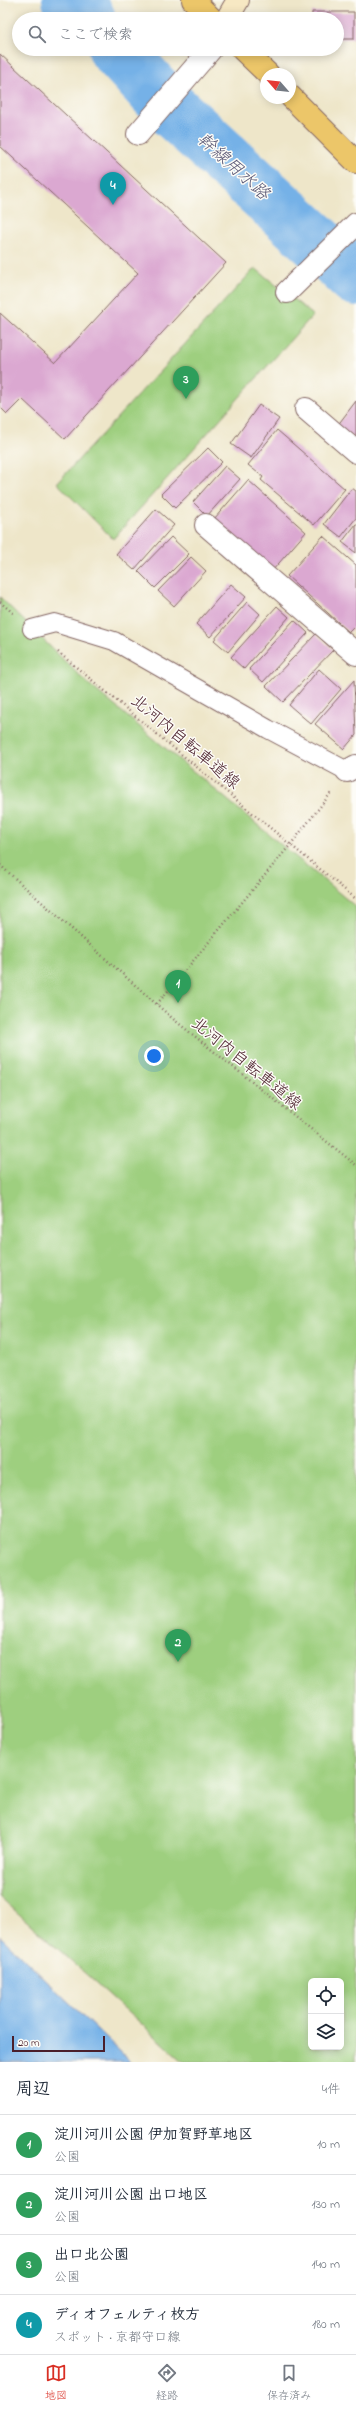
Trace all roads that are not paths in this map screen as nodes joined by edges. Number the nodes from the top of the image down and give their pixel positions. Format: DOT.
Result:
graph roads {
  1 [pos="194,0"];
  2 [pos="238,0"];
  3 [pos="205,12"];
  4 [pos="231,12"];
  5 [pos="205,56"];
  6 [pos="249,56"];
  7 [pos="262,68"];
  8 [pos="296,102"];
  9 [pos="138,134"];
  10 [pos="356,162"];
  11 [pos="356,224"];
  12 [pos="287,292"];
  13 [pos="306,409"];
  14 [pos="356,452"];
  15 [pos="206,525"];
  16 [pos="32,630"];
  17 [pos="356,654"];
  18 [pos="352,768"];
  1 -- 3 [label="main road"];
  2 -- 4 [label="street"];
  5 -- 9 [label="street"];
  6 -- 7 [label="main road"];
  8 -- 10 [label="main road"];
  11 -- 12 [label="street"];
  13 -- 14 [label="street"];
  15 -- 17 [label="street"];
  16 -- 18 [label="lane"];
}
